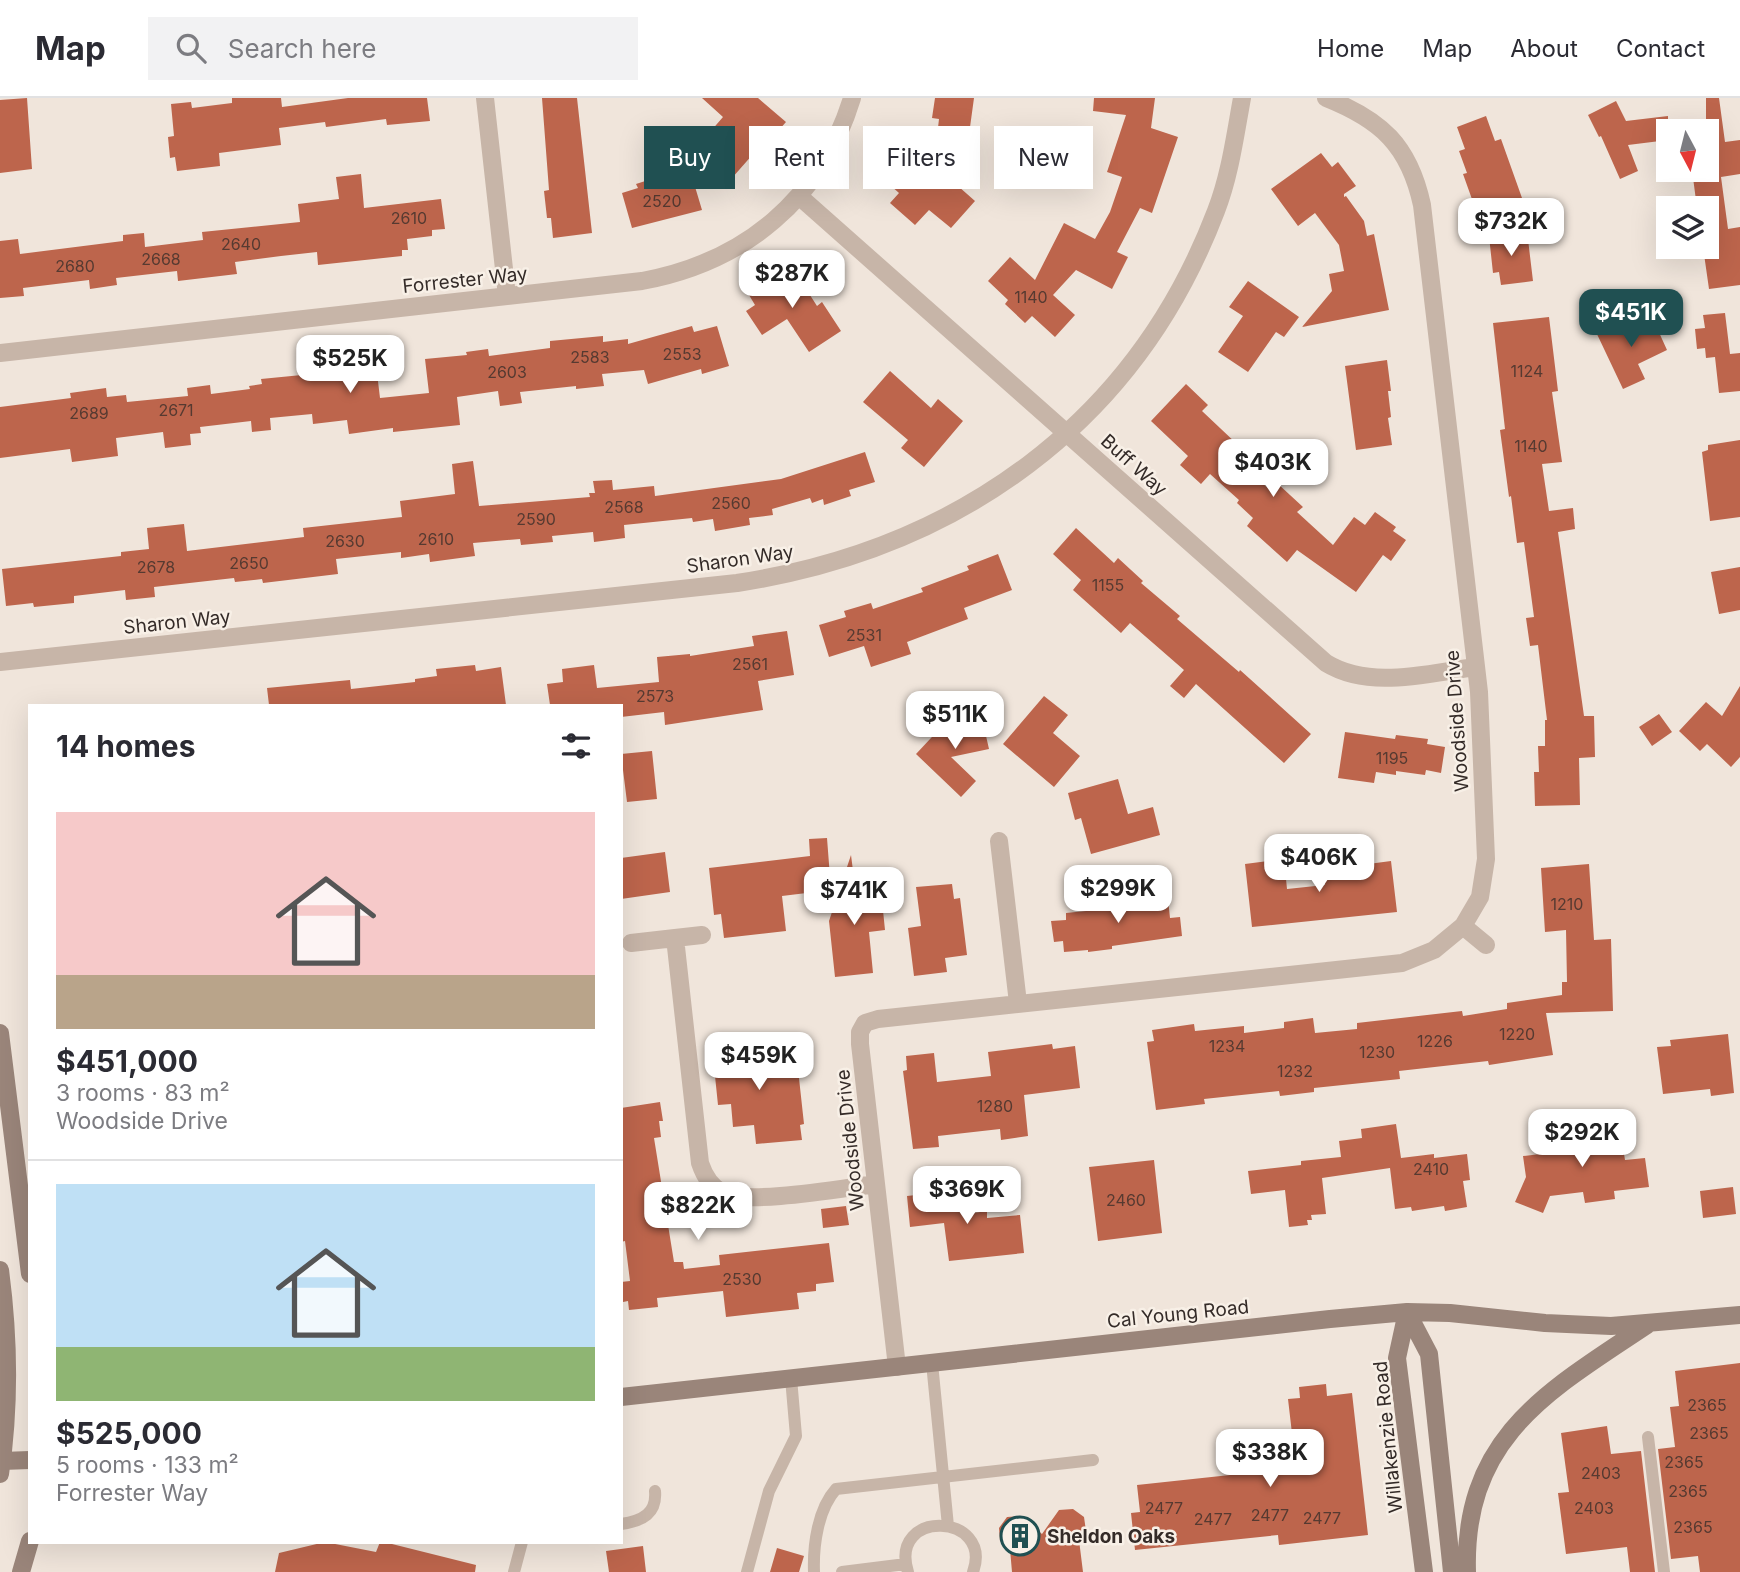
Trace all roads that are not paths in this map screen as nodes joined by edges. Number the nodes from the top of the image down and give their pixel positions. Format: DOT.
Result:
graph roads {
  1 [pos="485,98"];
  2 [pos="852,98"];
  3 [pos="1242,98"];
  4 [pos="1326,98"];
  5 [pos="800,197"];
  6 [pos="507,296"];
  7 [pos="0,353"];
  8 [pos="1067,433"];
  9 [pos="0,662"];
  10 [pos="1476,667"];
  11 [pos="999,841"];
  12 [pos="1463,926"];
  13 [pos="702,935"];
  14 [pos="675,937"];
  15 [pos="631,943"];
  16 [pos="1486,945"];
  17 [pos="1018,1003"];
  18 [pos="0,1033"];
  19 [pos="876,1184"];
  20 [pos="24,1192"];
  21 [pos="28,1247"];
  22 [pos="0,1270"];
  23 [pos="1407,1312"];
  24 [pos="1740,1315"];
  25 [pos="1649,1324"];
  26 [pos="932,1363"];
  27 [pos="897,1367"];
  28 [pos="791,1378"];
  29 [pos="623,1397"];
  30 [pos="1648,1437"];
  31 [pos="1093,1460"];
  32 [pos="28,1461"];
  33 [pos="1,1468"];
  34 [pos="943,1476"];
  35 [pos="655,1491"];
  36 [pos="623,1524"];
  37 [pos="948,1526"];
  38 [pos="29,1544"];
  39 [pos="521,1544"];
  40 [pos="907,1568"];
  41 [pos="21,1572"];
  42 [pos="514,1572"];
  43 [pos="747,1572"];
  44 [pos="814,1572"];
  45 [pos="842,1572"];
  46 [pos="973,1572"];
  47 [pos="1424,1572"];
  48 [pos="1452,1572"];
  49 [pos="1467,1572"];
  50 [pos="1664,1572"];
  1 -- 6 [label="street"];
  2 -- 5 [label="street, Forrester Way"];
  3 -- 8 [label="street, Sharon Way"];
  4 -- 10 [label="street, Woodside Drive"];
  5 -- 6 [label="street, Forrester Way"];
  5 -- 8 [label="street, Buff Way"];
  6 -- 7 [label="street, Forrester Way"];
  8 -- 9 [label="street, Sharon Way"];
  8 -- 10 [label="street, Buff Way"];
  10 -- 12 [label="street, Woodside Drive"];
  11 -- 17 [label="street"];
  12 -- 16 [label="street"];
  12 -- 17 [label="street, Woodside Drive"];
  13 -- 14 [label="street"];
  14 -- 15 [label="street"];
  14 -- 19 [label="street"];
  17 -- 19 [label="street, Woodside Drive"];
  18 -- 20 [label="main road"];
  19 -- 27 [label="street, Woodside Drive"];
  20 -- 21 [label="main road"];
  22 -- 33 [label="main road"];
  23 -- 25 [label="main road, Cal Young Road"];
  23 -- 26 [label="main road, Cal Young Road"];
  23 -- 47 [label="main road, Willakenzie Road"];
  23 -- 48 [label="main road"];
  24 -- 25 [label="main road, Cal Young Road"];
  25 -- 49 [label="main road"];
  26 -- 27 [label="main road, Cal Young Road"];
  26 -- 34 [label="lane"];
  27 -- 28 [label="main road, Cal Young Road"];
  28 -- 29 [label="main road, Cal Young Road"];
  28 -- 43 [label="lane"];
  30 -- 50 [label="lane"];
  31 -- 34 [label="lane"];
  32 -- 33 [label="main road"];
  34 -- 37 [label="lane"];
  34 -- 44 [label="lane"];
  35 -- 36 [label="lane"];
  37 -- 40 [label="lane"];
  37 -- 46 [label="lane"];
  38 -- 41 [label="main road"];
  39 -- 42 [label="lane"];
  40 -- 45 [label="lane"];
}
